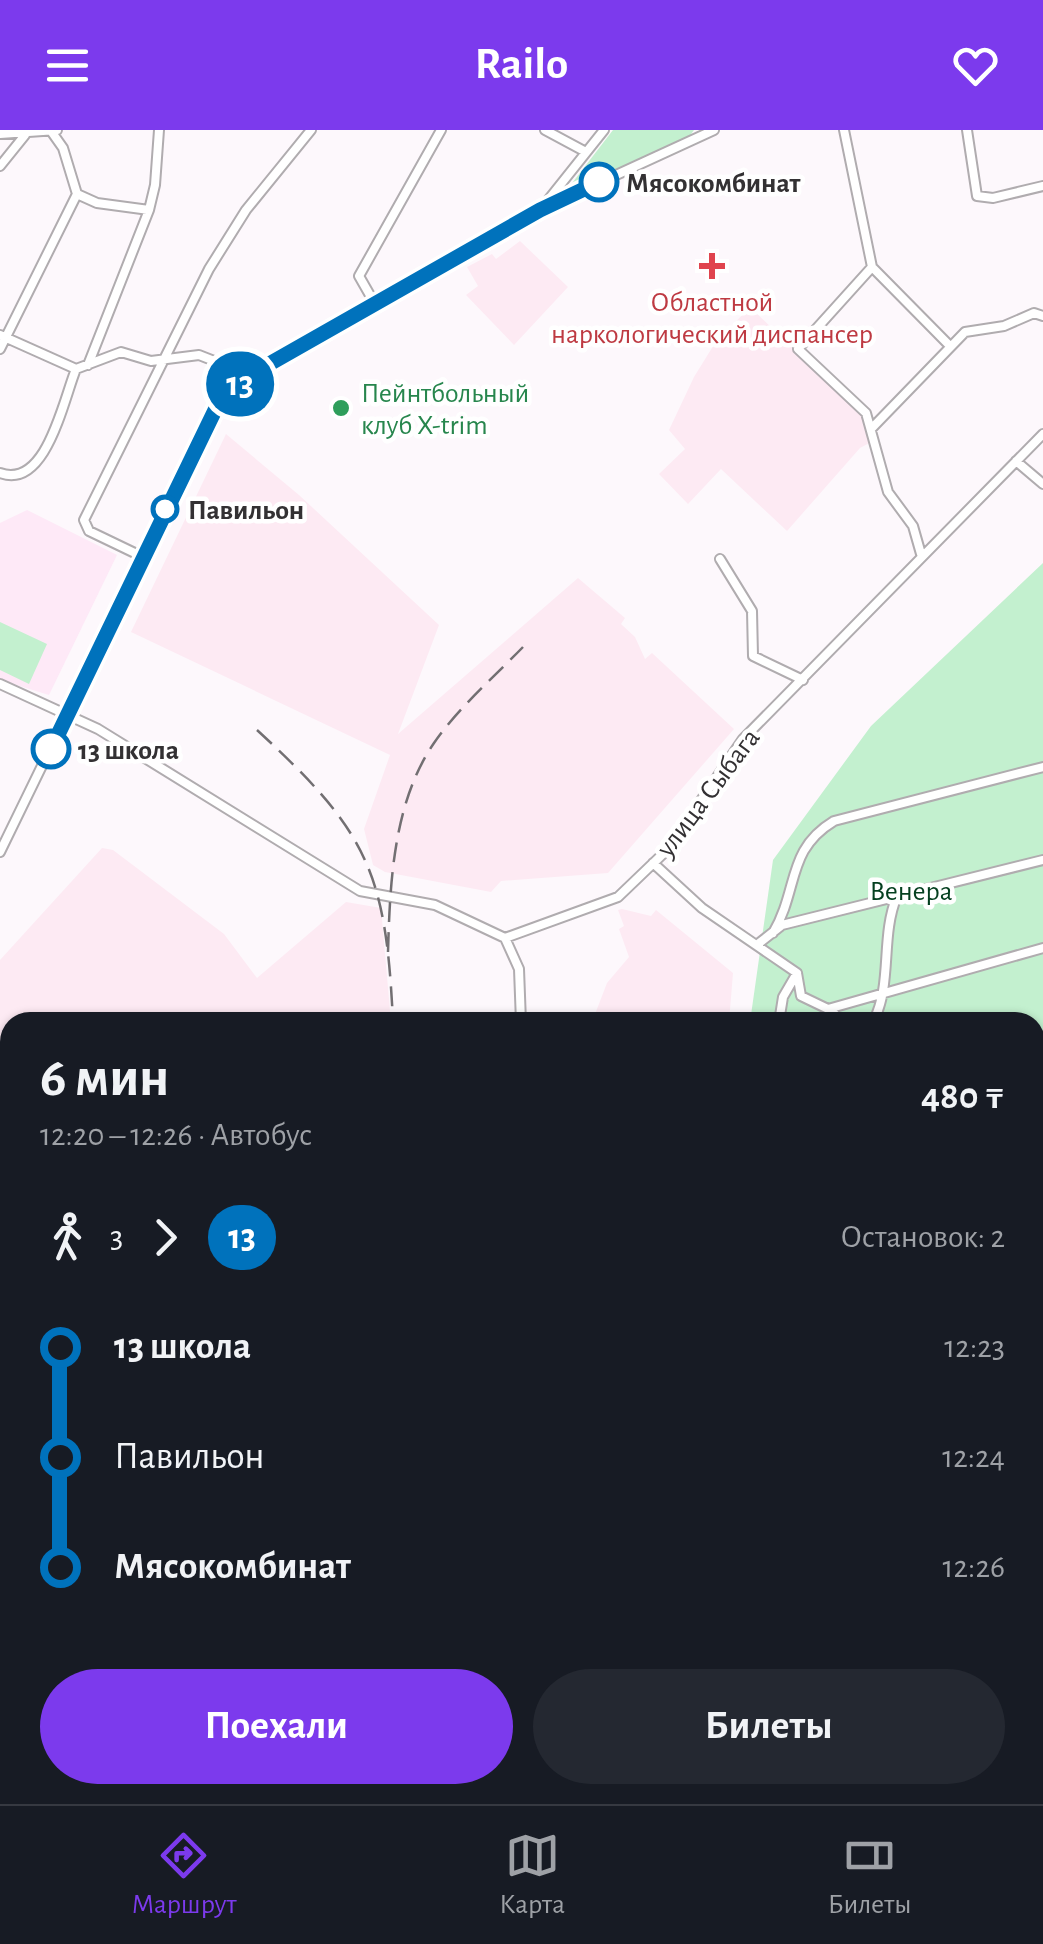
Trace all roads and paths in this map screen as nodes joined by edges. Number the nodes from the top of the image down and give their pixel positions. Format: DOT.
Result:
graph roads {
  1 [pos="54,130"];
  2 [pos="158,130"];
  3 [pos="312,130"];
  4 [pos="441,130"];
  5 [pos="545,130"];
  6 [pos="604,130"];
  7 [pos="844,130"];
  8 [pos="967,130"];
  9 [pos="709,131"];
  10 [pos="0,134"];
  11 [pos="26,135"];
  12 [pos="586,152"];
  13 [pos="0,166"];
  14 [pos="1043,186"];
  15 [pos="77,194"];
  16 [pos="148,210"];
  17 [pos="540,210"];
  18 [pos="872,267"];
  19 [pos="375,304"];
  20 [pos="1043,316"];
  21 [pos="3,336"];
  22 [pos="950,346"];
  23 [pos="0,349"];
  24 [pos="167,356"];
  25 [pos="88,365"];
  26 [pos="76,369"];
  27 [pos="250,375"];
  28 [pos="871,428"];
  29 [pos="1043,434"];
  30 [pos="1016,461"];
  31 [pos="0,473"];
  32 [pos="1043,484"];
  33 [pos="920,554"];
  34 [pos="141,556"];
  35 [pos="720,558"];
  36 [pos="803,680"];
  37 [pos="0,684"];
  38 [pos="69,713"];
  39 [pos="1043,767"];
  40 [pos="0,852"];
  41 [pos="1043,860"];
  42 [pos="653,864"];
  43 [pos="896,896"];
  44 [pos="772,932"];
  45 [pos="505,938"];
  46 [pos="758,944"];
  47 [pos="1043,948"];
  48 [pos="797,972"];
  49 [pos="882,992"];
  50 [pos="828,1010"];
  51 [pos="521,1012"];
  52 [pos="781,1012"];
  53 [pos="831,1012"];
  54 [pos="877,1012"];
  1 -- 11 [label="street"];
  1 -- 15 [label="street"];
  2 -- 16 [label="street"];
  3 -- 24 [label="street"];
  4 -- 19 [label="street"];
  5 -- 12 [label="street"];
  6 -- 12 [label="street"];
  7 -- 18 [label="street"];
  8 -- 14 [label="street"];
  9 -- 17 [label="street"];
  10 -- 11 [label="street"];
  11 -- 13 [label="street"];
  12 -- 17 [label="street"];
  15 -- 16 [label="street"];
  15 -- 21 [label="street"];
  16 -- 25 [label="street"];
  17 -- 19 [label="street"];
  18 -- 22 [label="street"];
  18 -- 28 [label="street"];
  19 -- 27 [label="street"];
  20 -- 22 [label="street"];
  21 -- 23 [label="street"];
  21 -- 26 [label="street"];
  22 -- 28 [label="street"];
  24 -- 25 [label="street"];
  24 -- 27 [label="street"];
  24 -- 34 [label="street"];
  25 -- 26 [label="street"];
  26 -- 31 [label="street"];
  27 -- 34 [label="street"];
  28 -- 33 [label="street"];
  29 -- 30 [label="street, улица Сыбага"];
  30 -- 32 [label="street"];
  30 -- 33 [label="street, улица Сыбага"];
  33 -- 36 [label="street, улица Сыбага"];
  34 -- 38 [label="street"];
  35 -- 36 [label="street"];
  36 -- 42 [label="street, улица Сыбага"];
  37 -- 38 [label="street"];
  38 -- 40 [label="street"];
  38 -- 45 [label="street"];
  39 -- 44 [label="street"];
  41 -- 43 [label="street"];
  42 -- 45 [label="street, улица Сыбага"];
  42 -- 46 [label="street"];
  43 -- 44 [label="street"];
  43 -- 49 [label="street"];
  44 -- 46 [label="street"];
  45 -- 51 [label="street"];
  46 -- 48 [label="street"];
  47 -- 49 [label="street"];
  48 -- 50 [label="street"];
  48 -- 52 [label="street"];
  49 -- 50 [label="street"];
  49 -- 54 [label="street"];
  50 -- 53 [label="street"];
}
